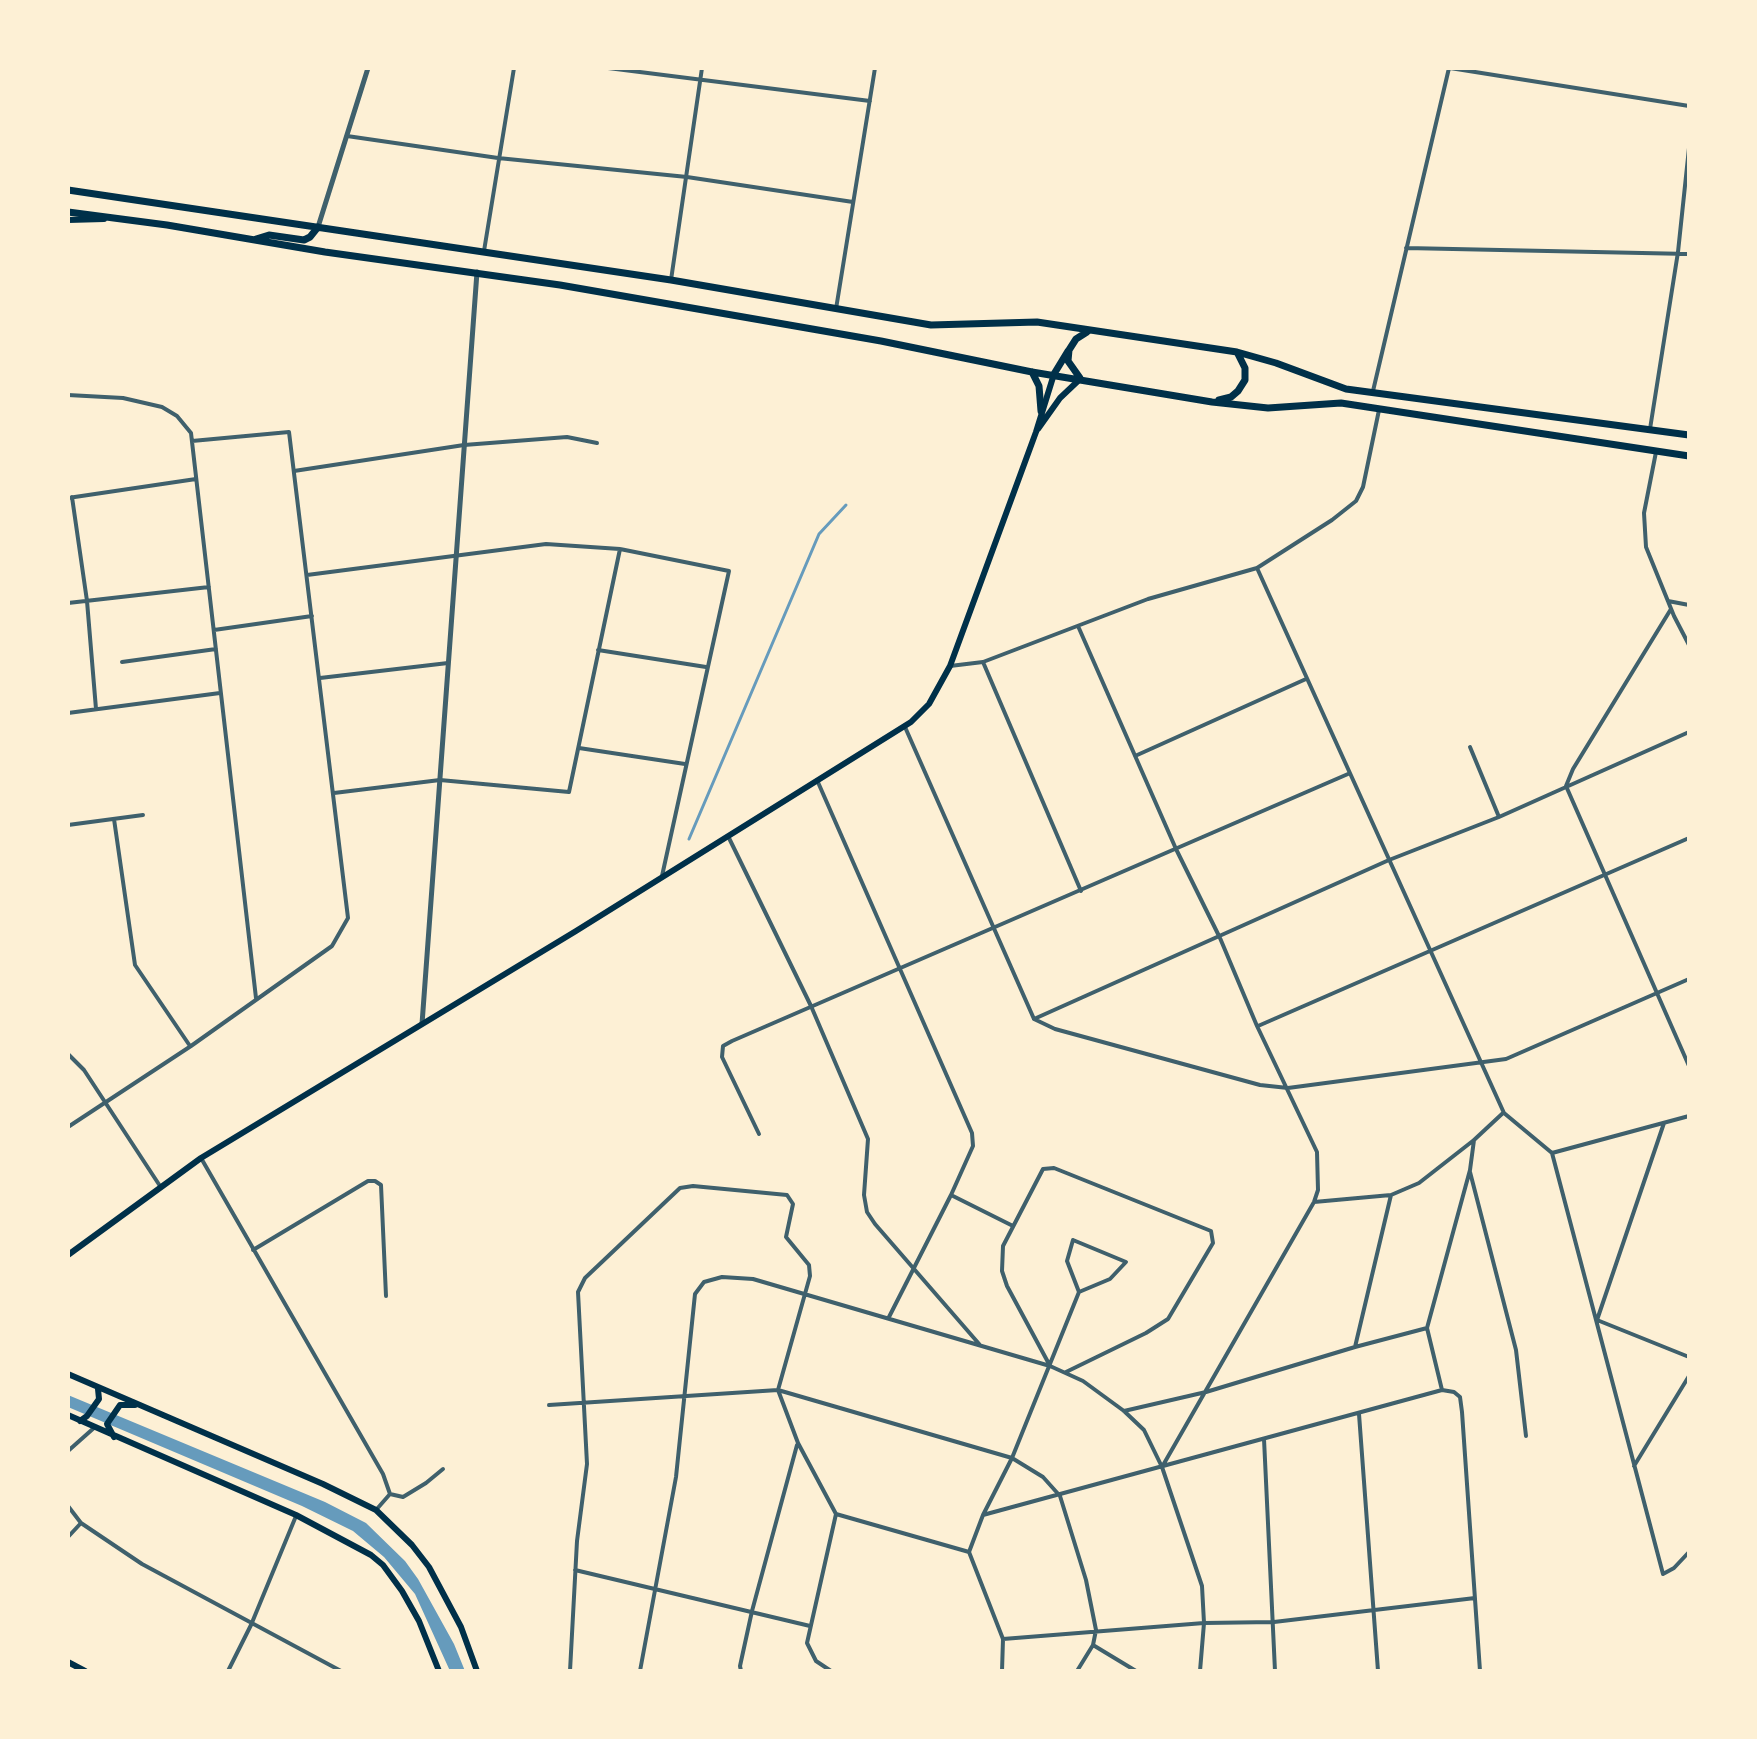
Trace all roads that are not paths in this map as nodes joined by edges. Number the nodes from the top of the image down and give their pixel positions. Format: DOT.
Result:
graph roads {
  1 [pos="368,68"];
  2 [pos="514,68"];
  3 [pos="608,68"];
  4 [pos="702,68"];
  5 [pos="875,68"];
  6 [pos="1450,68"];
  7 [pos="701,78"];
  8 [pos="870,101"];
  9 [pos="1689,106"];
  10 [pos="347,136"];
  11 [pos="1689,148"];
  12 [pos="498,158"];
  13 [pos="687,177"];
  14 [pos="68,190"];
  15 [pos="853,202"];
  16 [pos="68,212"];
  17 [pos="122,218"];
  18 [pos="68,220"];
  19 [pos="318,227"];
  20 [pos="256,239"];
  21 [pos="1406,248"];
  22 [pos="1678,252"];
  23 [pos="483,254"];
  24 [pos="1689,254"];
  25 [pos="477,272"];
  26 [pos="671,280"];
  27 [pos="836,309"];
  28 [pos="1087,332"];
  29 [pos="1069,350"];
  30 [pos="1237,352"];
  31 [pos="1032,372"];
  32 [pos="1054,374"];
  33 [pos="1080,379"];
  34 [pos="1373,391"];
  35 [pos="68,395"];
  36 [pos="1212,402"];
  37 [pos="1379,409"];
  38 [pos="1041,411"];
  39 [pos="1650,429"];
  40 [pos="1036,432"];
  41 [pos="1689,435"];
  42 [pos="192,441"];
  43 [pos="597,443"];
  44 [pos="464,445"];
  45 [pos="1656,452"];
  46 [pos="1689,456"];
  47 [pos="294,471"];
  48 [pos="197,479"];
  49 [pos="70,498"];
  50 [pos="620,549"];
  51 [pos="456,555"];
  52 [pos="1257,568"];
  53 [pos="307,575"];
  54 [pos="209,587"];
  55 [pos="87,601"];
  56 [pos="1668,601"];
  57 [pos="68,603"];
  58 [pos="1689,605"];
  59 [pos="1671,609"];
  60 [pos="312,616"];
  61 [pos="1078,626"];
  62 [pos="214,630"];
  63 [pos="1689,645"];
  64 [pos="216,649"];
  65 [pos="598,650"];
  66 [pos="122,662"];
  67 [pos="983,662"];
  68 [pos="448,663"];
  69 [pos="950,666"];
  70 [pos="706,668"];
  71 [pos="320,678"];
  72 [pos="1306,679"];
  73 [pos="221,693"];
  74 [pos="96,709"];
  75 [pos="68,713"];
  76 [pos="905,727"];
  77 [pos="1689,732"];
  78 [pos="1470,747"];
  79 [pos="579,748"];
  80 [pos="1135,756"];
  81 [pos="685,764"];
  82 [pos="1349,773"];
  83 [pos="440,780"];
  84 [pos="817,780"];
  85 [pos="1566,786"];
  86 [pos="334,793"];
  87 [pos="143,815"];
  88 [pos="1499,817"];
  89 [pos="114,819"];
  90 [pos="68,825"];
  91 [pos="728,836"];
  92 [pos="1689,838"];
  93 [pos="1176,849"];
  94 [pos="1389,860"];
  95 [pos="1604,875"];
  96 [pos="662,876"];
  97 [pos="1081,891"];
  98 [pos="993,926"];
  99 [pos="1220,938"];
  100 [pos="1432,951"];
  101 [pos="901,967"];
  102 [pos="1689,979"];
  103 [pos="1655,993"];
  104 [pos="256,998"];
  105 [pos="811,1006"];
  106 [pos="1034,1019"];
  107 [pos="422,1025"];
  108 [pos="1257,1026"];
  109 [pos="191,1046"];
  110 [pos="68,1054"];
  111 [pos="1481,1063"];
  112 [pos="1689,1066"];
  113 [pos="1288,1088"];
  114 [pos="107,1102"];
  115 [pos="1504,1113"];
  116 [pos="1689,1116"];
  117 [pos="1664,1123"];
  118 [pos="68,1127"];
  119 [pos="759,1134"];
  120 [pos="1474,1140"];
  121 [pos="1552,1153"];
  122 [pos="201,1158"];
  123 [pos="1470,1170"];
  124 [pos="160,1186"];
  125 [pos="951,1195"];
  126 [pos="1391,1195"];
  127 [pos="1314,1202"];
  128 [pos="1013,1226"];
  129 [pos="253,1250"];
  130 [pos="68,1255"];
  131 [pos="914,1268"];
  132 [pos="1079,1292"];
  133 [pos="807,1295"];
  134 [pos="386,1296"];
  135 [pos="889,1317"];
  136 [pos="1597,1320"];
  137 [pos="1427,1328"];
  138 [pos="981,1347"];
  139 [pos="1355,1347"];
  140 [pos="1689,1357"];
  141 [pos="1050,1366"];
  142 [pos="1066,1372"];
  143 [pos="68,1374"];
  144 [pos="1689,1376"];
  145 [pos="98,1389"];
  146 [pos="778,1390"];
  147 [pos="1442,1390"];
  148 [pos="1206,1392"];
  149 [pos="685,1394"];
  150 [pos="585,1401"];
  151 [pos="138,1405"];
  152 [pos="549,1405"];
  153 [pos="1124,1411"];
  154 [pos="1359,1414"];
  155 [pos="68,1415"];
  156 [pos="84,1419"];
  157 [pos="95,1427"];
  158 [pos="1526,1436"];
  159 [pos="114,1437"];
  160 [pos="1264,1439"];
  161 [pos="798,1443"];
  162 [pos="68,1451"];
  163 [pos="1012,1458"];
  164 [pos="1634,1466"];
  165 [pos="1162,1467"];
  166 [pos="443,1469"];
  167 [pos="390,1494"];
  168 [pos="1060,1496"];
  169 [pos="68,1506"];
  170 [pos="376,1510"];
  171 [pos="836,1514"];
  172 [pos="296,1515"];
  173 [pos="983,1515"];
  174 [pos="81,1523"];
  175 [pos="68,1537"];
  176 [pos="969,1552"];
  177 [pos="1689,1552"];
  178 [pos="575,1570"];
  179 [pos="654,1589"];
  180 [pos="1475,1598"];
  181 [pos="1375,1609"];
  182 [pos="752,1611"];
  183 [pos="1274,1622"];
  184 [pos="1204,1623"];
  185 [pos="251,1625"];
  186 [pos="810,1626"];
  187 [pos="1096,1630"];
  188 [pos="1003,1639"];
  189 [pos="1093,1645"];
  190 [pos="68,1662"];
  191 [pos="85,1671"];
  192 [pos="228,1671"];
  193 [pos="341,1671"];
  194 [pos="439,1671"];
  195 [pos="477,1671"];
  196 [pos="570,1671"];
  197 [pos="640,1671"];
  198 [pos="741,1671"];
  199 [pos="831,1671"];
  200 [pos="1002,1671"];
  201 [pos="1077,1671"];
  202 [pos="1136,1671"];
  203 [pos="1200,1671"];
  204 [pos="1275,1671"];
  205 [pos="1378,1671"];
  206 [pos="1480,1671"];
  1 -- 10 [label="street"];
  2 -- 12 [label="street"];
  3 -- 7 [label="street"];
  4 -- 7 [label="street"];
  5 -- 8 [label="street"];
  6 -- 9 [label="street"];
  6 -- 21 [label="street"];
  7 -- 8 [label="street"];
  7 -- 13 [label="street"];
  8 -- 15 [label="street"];
  10 -- 12 [label="street"];
  10 -- 19 [label="street"];
  11 -- 22 [label="street"];
  12 -- 13 [label="street"];
  12 -- 23 [label="street"];
  13 -- 15 [label="street"];
  13 -- 26 [label="street"];
  14 -- 19 [label="highway"];
  15 -- 27 [label="street"];
  16 -- 17 [label="highway"];
  17 -- 18 [label="main road"];
  17 -- 20 [label="highway"];
  19 -- 20 [label="highway"];
  19 -- 23 [label="highway"];
  20 -- 25 [label="highway"];
  21 -- 22 [label="street"];
  21 -- 34 [label="street"];
  22 -- 24 [label="street"];
  22 -- 39 [label="street"];
  23 -- 26 [label="highway"];
  25 -- 31 [label="highway"];
  25 -- 44 [label="street"];
  26 -- 27 [label="highway"];
  27 -- 28 [label="highway"];
  28 -- 29 [label="highway"];
  28 -- 30 [label="highway"];
  29 -- 32 [label="highway"];
  29 -- 33 [label="highway"];
  30 -- 34 [label="highway"];
  30 -- 36 [label="highway"];
  31 -- 32 [label="highway"];
  31 -- 38 [label="highway"];
  32 -- 33 [label="highway"];
  32 -- 38 [label="main road"];
  33 -- 36 [label="highway"];
  33 -- 40 [label="main road"];
  34 -- 39 [label="highway"];
  35 -- 42 [label="street"];
  36 -- 37 [label="highway"];
  37 -- 45 [label="highway"];
  37 -- 52 [label="street"];
  38 -- 40 [label="main road"];
  39 -- 41 [label="highway"];
  40 -- 69 [label="main road"];
  42 -- 47 [label="street"];
  42 -- 48 [label="street"];
  43 -- 44 [label="street"];
  44 -- 47 [label="street"];
  44 -- 51 [label="street"];
  45 -- 46 [label="highway"];
  45 -- 56 [label="street"];
  47 -- 53 [label="street"];
  48 -- 49 [label="street"];
  48 -- 54 [label="street"];
  49 -- 55 [label="street"];
  50 -- 51 [label="street"];
  50 -- 65 [label="street"];
  50 -- 70 [label="street"];
  51 -- 53 [label="street"];
  51 -- 68 [label="street"];
  52 -- 61 [label="street"];
  52 -- 72 [label="street"];
  53 -- 60 [label="street"];
  54 -- 55 [label="street"];
  54 -- 62 [label="street"];
  55 -- 57 [label="street"];
  55 -- 74 [label="street"];
  56 -- 58 [label="street"];
  56 -- 59 [label="street"];
  59 -- 63 [label="street"];
  59 -- 85 [label="street"];
  60 -- 62 [label="street"];
  60 -- 71 [label="street"];
  61 -- 67 [label="street"];
  61 -- 80 [label="street"];
  62 -- 64 [label="street"];
  64 -- 66 [label="street"];
  64 -- 73 [label="street"];
  65 -- 70 [label="street"];
  65 -- 79 [label="street"];
  67 -- 69 [label="street"];
  67 -- 97 [label="street"];
  68 -- 71 [label="street"];
  68 -- 83 [label="street"];
  69 -- 76 [label="main road"];
  70 -- 81 [label="street"];
  71 -- 86 [label="street"];
  72 -- 80 [label="street"];
  72 -- 82 [label="street"];
  73 -- 74 [label="street"];
  73 -- 104 [label="street"];
  74 -- 75 [label="street"];
  76 -- 84 [label="main road"];
  76 -- 98 [label="street"];
  77 -- 85 [label="street"];
  78 -- 88 [label="street"];
  79 -- 81 [label="street"];
  79 -- 83 [label="street"];
  80 -- 93 [label="street"];
  81 -- 96 [label="street"];
  82 -- 93 [label="street"];
  82 -- 94 [label="street"];
  83 -- 86 [label="street"];
  83 -- 107 [label="street"];
  84 -- 91 [label="main road"];
  84 -- 101 [label="street"];
  85 -- 88 [label="street"];
  85 -- 95 [label="street"];
  86 -- 104 [label="street"];
  87 -- 89 [label="street"];
  88 -- 94 [label="street"];
  89 -- 90 [label="street"];
  89 -- 109 [label="street"];
  91 -- 96 [label="main road"];
  91 -- 105 [label="street"];
  92 -- 95 [label="street"];
  93 -- 97 [label="street"];
  93 -- 99 [label="street"];
  94 -- 99 [label="street"];
  94 -- 100 [label="street"];
  95 -- 100 [label="street"];
  95 -- 103 [label="street"];
  96 -- 107 [label="main road"];
  97 -- 98 [label="street"];
  98 -- 101 [label="street"];
  98 -- 106 [label="street"];
  99 -- 106 [label="street"];
  99 -- 108 [label="street"];
  100 -- 108 [label="street"];
  100 -- 111 [label="street"];
  101 -- 105 [label="street"];
  101 -- 125 [label="street"];
  102 -- 103 [label="street"];
  103 -- 111 [label="street"];
  103 -- 112 [label="street"];
  104 -- 109 [label="street"];
  105 -- 119 [label="street"];
  105 -- 131 [label="street"];
  106 -- 113 [label="street"];
  107 -- 122 [label="main road"];
  108 -- 113 [label="street"];
  109 -- 114 [label="street"];
  110 -- 114 [label="street"];
  111 -- 113 [label="street"];
  111 -- 115 [label="street"];
  113 -- 127 [label="street"];
  114 -- 118 [label="street"];
  114 -- 124 [label="street"];
  115 -- 120 [label="street"];
  115 -- 121 [label="street"];
  116 -- 117 [label="street"];
  117 -- 121 [label="street"];
  117 -- 136 [label="street"];
  120 -- 123 [label="street"];
  120 -- 126 [label="street"];
  121 -- 136 [label="street"];
  122 -- 124 [label="main road"];
  122 -- 129 [label="street"];
  123 -- 137 [label="street"];
  123 -- 158 [label="street"];
  124 -- 130 [label="main road"];
  125 -- 128 [label="street"];
  125 -- 131 [label="street"];
  126 -- 127 [label="street"];
  126 -- 139 [label="street"];
  127 -- 148 [label="street"];
  128 -- 141 [label="street"];
  128 -- 142 [label="street"];
  129 -- 134 [label="street"];
  129 -- 167 [label="street"];
  131 -- 135 [label="street"];
  131 -- 138 [label="street"];
  132 -- 132 [label="street"];
  132 -- 141 [label="street"];
  133 -- 135 [label="street"];
  133 -- 146 [label="street"];
  133 -- 149 [label="street"];
  133 -- 150 [label="street"];
  135 -- 138 [label="street"];
  136 -- 140 [label="street"];
  136 -- 164 [label="street"];
  137 -- 139 [label="street"];
  137 -- 147 [label="street"];
  138 -- 141 [label="street"];
  139 -- 148 [label="street"];
  141 -- 142 [label="street"];
  141 -- 163 [label="street"];
  142 -- 153 [label="street"];
  143 -- 145 [label="main road"];
  144 -- 164 [label="street"];
  145 -- 151 [label="main road"];
  145 -- 156 [label="main road"];
  146 -- 149 [label="street"];
  146 -- 161 [label="street"];
  146 -- 163 [label="street"];
  147 -- 154 [label="street"];
  147 -- 180 [label="street"];
  148 -- 153 [label="street"];
  148 -- 165 [label="street"];
  149 -- 150 [label="street"];
  149 -- 179 [label="street"];
  150 -- 152 [label="street"];
  150 -- 178 [label="street"];
  151 -- 159 [label="main road"];
  151 -- 170 [label="main road"];
  153 -- 165 [label="street"];
  154 -- 160 [label="street"];
  154 -- 181 [label="street"];
  155 -- 156 [label="main road"];
  156 -- 157 [label="main road"];
  157 -- 159 [label="main road"];
  157 -- 162 [label="street"];
  159 -- 172 [label="main road"];
  160 -- 165 [label="street"];
  160 -- 183 [label="street"];
  161 -- 171 [label="street"];
  161 -- 182 [label="street"];
  163 -- 168 [label="street"];
  163 -- 173 [label="street"];
  164 -- 177 [label="street"];
  165 -- 168 [label="street"];
  165 -- 184 [label="street"];
  166 -- 167 [label="street"];
  167 -- 170 [label="street"];
  168 -- 173 [label="street"];
  168 -- 187 [label="street"];
  169 -- 174 [label="street"];
  170 -- 195 [label="main road"];
  171 -- 176 [label="street"];
  171 -- 186 [label="street"];
  172 -- 185 [label="street"];
  172 -- 194 [label="main road"];
  173 -- 176 [label="street"];
  174 -- 175 [label="street"];
  174 -- 185 [label="street"];
  176 -- 188 [label="street"];
  178 -- 179 [label="street"];
  178 -- 196 [label="street"];
  179 -- 182 [label="street"];
  179 -- 197 [label="street"];
  180 -- 181 [label="street"];
  180 -- 206 [label="street"];
  181 -- 183 [label="street"];
  181 -- 205 [label="street"];
  182 -- 186 [label="street"];
  182 -- 198 [label="street"];
  183 -- 184 [label="street"];
  183 -- 204 [label="street"];
  184 -- 187 [label="street"];
  184 -- 203 [label="street"];
  185 -- 192 [label="street"];
  185 -- 193 [label="street"];
  186 -- 199 [label="street"];
  187 -- 188 [label="street"];
  187 -- 189 [label="street"];
  188 -- 200 [label="street"];
  189 -- 201 [label="street"];
  189 -- 202 [label="street"];
  190 -- 191 [label="main road"];
}
